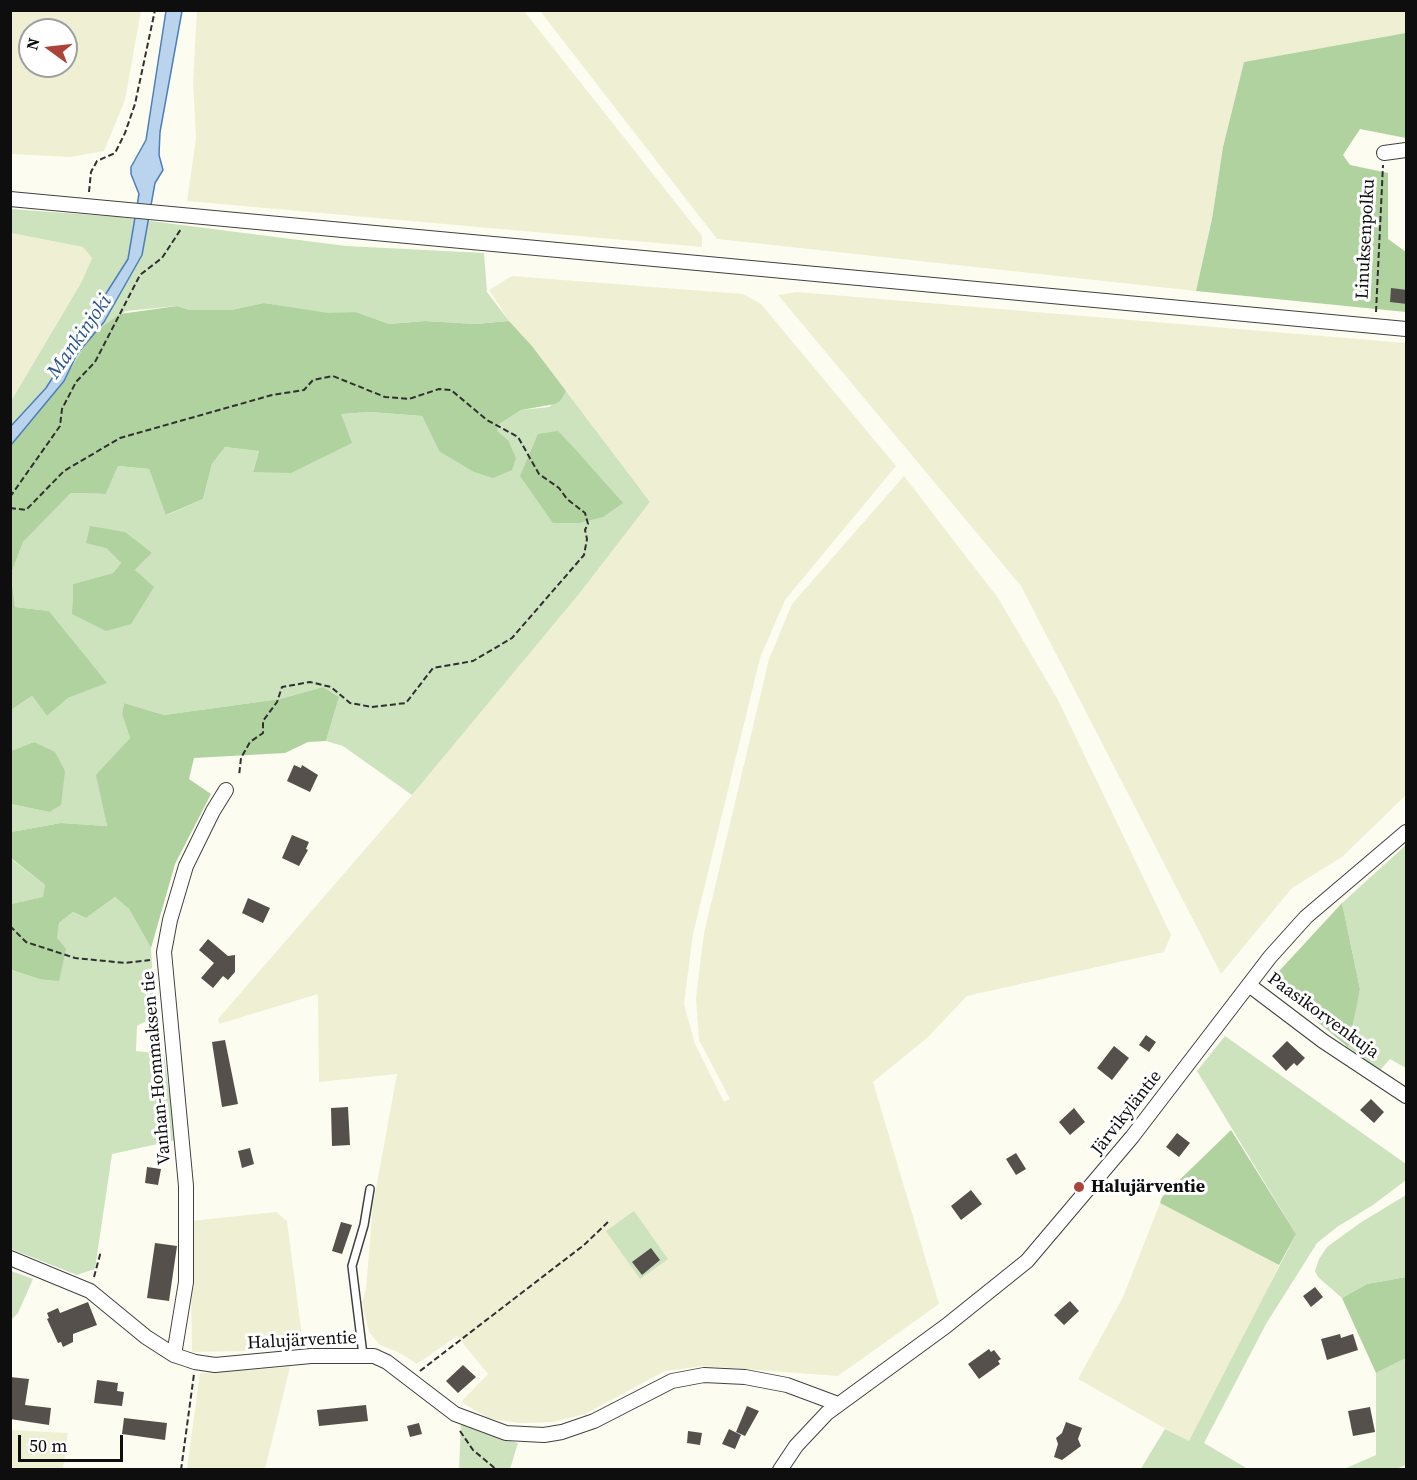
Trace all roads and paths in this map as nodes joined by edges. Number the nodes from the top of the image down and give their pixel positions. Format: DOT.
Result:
graph roads {
  1 [pos="155,10"];
  2 [pos="1407,150"];
  3 [pos="1384,153"];
  4 [pos="10,199"];
  5 [pos="87,205"];
  6 [pos="188,214"];
  7 [pos="1375,327"];
  8 [pos="1407,329"];
  9 [pos="10,497"];
  10 [pos="10,508"];
  11 [pos="239,776"];
  12 [pos="226,790"];
  13 [pos="1407,832"];
  14 [pos="10,926"];
  15 [pos="165,959"];
  16 [pos="1249,984"];
  17 [pos="1407,1096"];
  18 [pos="370,1189"];
  19 [pos="608,1222"];
  20 [pos="101,1251"];
  21 [pos="10,1258"];
  22 [pos="90,1291"];
  23 [pos="174,1355"];
  24 [pos="363,1355"];
  25 [pos="195,1362"];
  26 [pos="408,1380"];
  27 [pos="838,1404"];
  28 [pos="455,1414"];
  29 [pos="181,1470"];
  30 [pos="497,1470"];
  31 [pos="780,1470"];
  1 -- 5 [label="path"];
  2 -- 3 [label="street"];
  3 -- 7 [label="path, Linuksenpolku"];
  4 -- 5 [label="street"];
  5 -- 6 [label="street"];
  6 -- 7 [label="street"];
  6 -- 9 [label="path"];
  7 -- 8 [label="street"];
  10 -- 11 [label="path"];
  12 -- 15 [label="street, Vanhan-Hommaksen tie"];
  13 -- 16 [label="street, Järvikyläntie"];
  14 -- 15 [label="path"];
  15 -- 23 [label="street, Vanhan-Hommaksen tie"];
  16 -- 17 [label="street, Paasikorvenkuja"];
  16 -- 27 [label="street, Järvikyläntie"];
  18 -- 24 [label="lane"];
  19 -- 26 [label="path"];
  20 -- 22 [label="path"];
  21 -- 22 [label="street, Halujärventie"];
  22 -- 23 [label="street, Halujärventie"];
  23 -- 25 [label="street, Halujärventie"];
  24 -- 25 [label="street, Halujärventie"];
  24 -- 26 [label="street, Halujärventie"];
  25 -- 29 [label="path"];
  26 -- 28 [label="street, Halujärventie"];
  27 -- 28 [label="street, Halujärventie"];
  27 -- 31 [label="street, Järvikyläntie"];
  28 -- 30 [label="path"];
}
